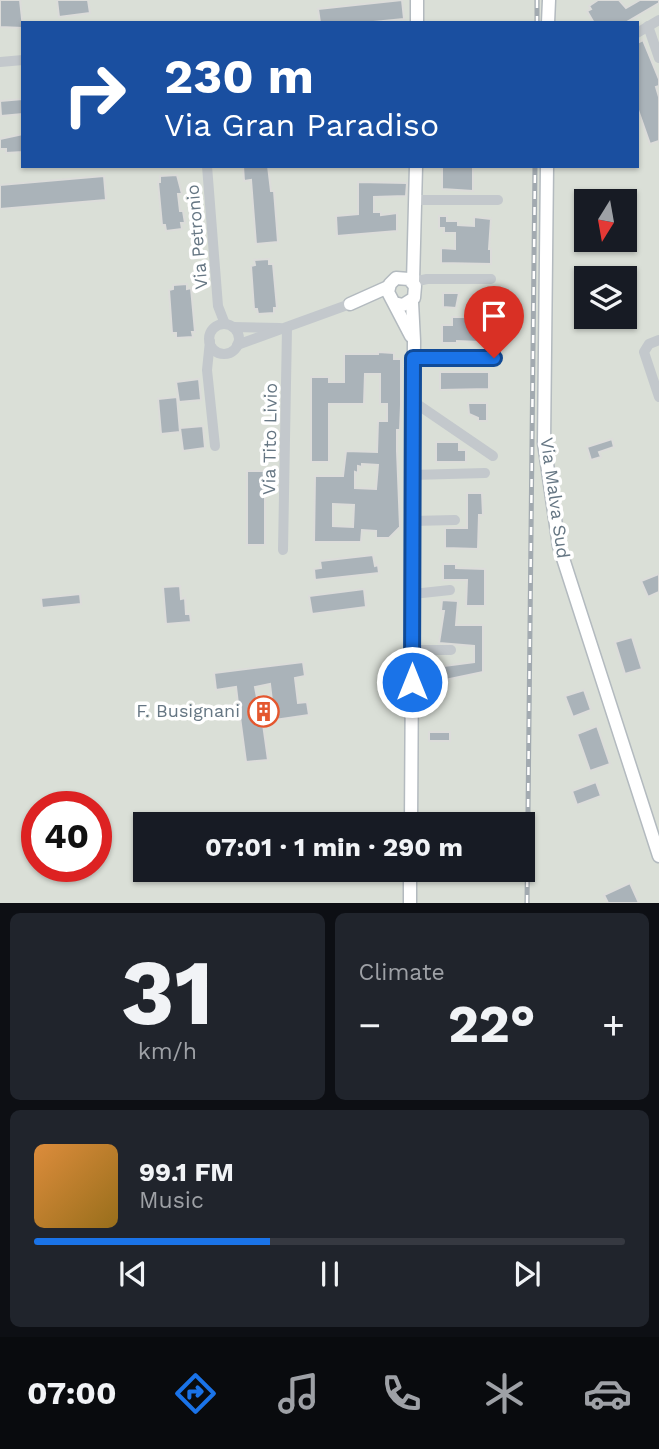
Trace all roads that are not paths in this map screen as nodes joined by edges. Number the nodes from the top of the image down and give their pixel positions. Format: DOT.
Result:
graph roads {
  1 [pos="417,0"];
  2 [pos="549,0"];
  3 [pos="659,20"];
  4 [pos="416,21"];
  5 [pos="548,21"];
  6 [pos="648,26"];
  7 [pos="639,32"];
  8 [pos="659,58"];
  9 [pos="21,60"];
  10 [pos="0,62"];
  11 [pos="207,168"];
  12 [pos="416,168"];
  13 [pos="547,168"];
  14 [pos="416,200"];
  15 [pos="498,200"];
  16 [pos="415,237"];
  17 [pos="491,279"];
  18 [pos="413,282"];
  19 [pos="391,293"];
  20 [pos="412,302"];
  21 [pos="350,304"];
  22 [pos="218,306"];
  23 [pos="229,325"];
  24 [pos="287,328"];
  25 [pos="211,336"];
  26 [pos="659,340"];
  27 [pos="414,341"];
  28 [pos="237,345"];
  29 [pos="221,353"];
  30 [pos="413,358"];
  31 [pos="494,358"];
  32 [pos="207,370"];
  33 [pos="659,397"];
  34 [pos="411,400"];
  35 [pos="215,446"];
  36 [pos="494,456"];
  37 [pos="485,473"];
  38 [pos="412,475"];
  39 [pos="455,520"];
  40 [pos="412,521"];
  41 [pos="283,551"];
  42 [pos="450,590"];
  43 [pos="413,594"];
  44 [pos="412,650"];
  45 [pos="451,650"];
  46 [pos="411,812"];
  47 [pos="659,856"];
  48 [pos="410,882"];
  49 [pos="410,903"];
  1 -- 4 [label="street"];
  2 -- 5 [label="street"];
  3 -- 6 [label="street"];
  6 -- 7 [label="street"];
  6 -- 8 [label="street"];
  9 -- 10 [label="street"];
  11 -- 22 [label="street, Via Petronio"];
  12 -- 14 [label="street"];
  13 -- 47 [label="street, Via Malva Sud"];
  14 -- 15 [label="street"];
  14 -- 16 [label="street"];
  16 -- 18 [label="street"];
  16 -- 19 [label="street"];
  17 -- 18 [label="street"];
  18 -- 19 [label="street"];
  18 -- 20 [label="street"];
  19 -- 20 [label="street"];
  19 -- 21 [label="street"];
  19 -- 27 [label="street"];
  20 -- 27 [label="street"];
  21 -- 24 [label="street"];
  22 -- 23 [label="street, Via Petronio"];
  22 -- 25 [label="street, Via Petronio"];
  23 -- 24 [label="street"];
  23 -- 25 [label="street"];
  23 -- 28 [label="street"];
  24 -- 28 [label="street"];
  24 -- 41 [label="street, Via Tito Livio"];
  25 -- 29 [label="street"];
  25 -- 32 [label="street, Via Petronio"];
  26 -- 33 [label="street"];
  27 -- 30 [label="street"];
  28 -- 29 [label="street"];
  29 -- 32 [label="street"];
  30 -- 31 [label="street"];
  30 -- 34 [label="street"];
  32 -- 35 [label="street, Via Petronio"];
  34 -- 36 [label="street"];
  34 -- 38 [label="street"];
  37 -- 38 [label="street"];
  38 -- 40 [label="street"];
  39 -- 40 [label="street"];
  40 -- 43 [label="street"];
  42 -- 43 [label="street"];
  43 -- 44 [label="street"];
  44 -- 45 [label="street"];
  44 -- 46 [label="street"];
  48 -- 49 [label="street"];
}
